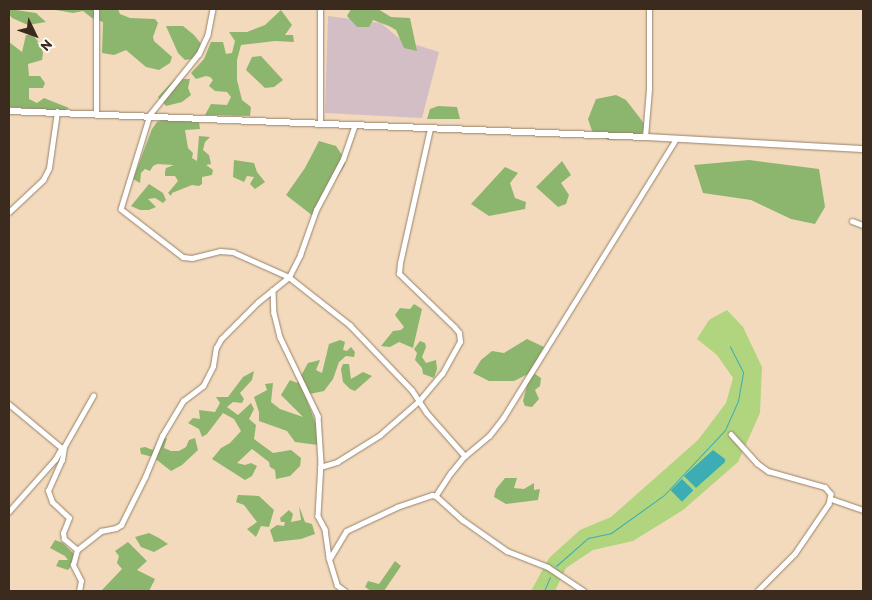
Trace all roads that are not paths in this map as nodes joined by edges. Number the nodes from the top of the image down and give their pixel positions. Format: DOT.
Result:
graph roads {
  1 [pos="96,9"];
  2 [pos="214,9"];
  3 [pos="320,9"];
  4 [pos="649,9"];
  5 [pos="9,111"];
  6 [pos="57,112"];
  7 [pos="96,113"];
  8 [pos="150,116"];
  9 [pos="320,123"];
  10 [pos="355,125"];
  11 [pos="430,129"];
  12 [pos="645,137"];
  13 [pos="676,139"];
  14 [pos="863,149"];
  15 [pos="9,212"];
  16 [pos="852,221"];
  17 [pos="863,225"];
  18 [pos="289,277"];
  19 [pos="273,290"];
  20 [pos="93,396"];
  21 [pos="418,401"];
  22 [pos="9,404"];
  23 [pos="731,434"];
  24 [pos="465,456"];
  25 [pos="320,467"];
  26 [pos="436,496"];
  27 [pos="831,499"];
  28 [pos="863,510"];
  29 [pos="9,512"];
  30 [pos="77,550"];
  31 [pos="329,558"];
  32 [pos="337,585"];
  33 [pos="78,591"];
  34 [pos="333,591"];
  35 [pos="345,591"];
  36 [pos="584,591"];
  37 [pos="758,591"];
  1 -- 7 [label="street"];
  2 -- 8 [label="street"];
  3 -- 9 [label="street"];
  4 -- 12 [label="street"];
  5 -- 6 [label="street"];
  6 -- 7 [label="street"];
  6 -- 15 [label="street"];
  7 -- 8 [label="street"];
  8 -- 9 [label="street"];
  8 -- 18 [label="street"];
  9 -- 10 [label="street"];
  10 -- 11 [label="street"];
  10 -- 18 [label="street"];
  11 -- 12 [label="street"];
  11 -- 21 [label="street"];
  12 -- 13 [label="street"];
  13 -- 14 [label="street"];
  13 -- 24 [label="street"];
  16 -- 17 [label="street"];
  18 -- 19 [label="street"];
  18 -- 21 [label="street"];
  19 -- 25 [label="street"];
  19 -- 30 [label="street"];
  20 -- 30 [label="street"];
  21 -- 24 [label="street"];
  21 -- 25 [label="street"];
  22 -- 29 [label="street"];
  23 -- 27 [label="street"];
  24 -- 26 [label="street"];
  25 -- 31 [label="street"];
  26 -- 31 [label="street"];
  26 -- 36 [label="street"];
  27 -- 28 [label="street"];
  27 -- 37 [label="street"];
  30 -- 33 [label="street"];
  31 -- 32 [label="street"];
  32 -- 34 [label="street"];
  32 -- 35 [label="street"];
}
